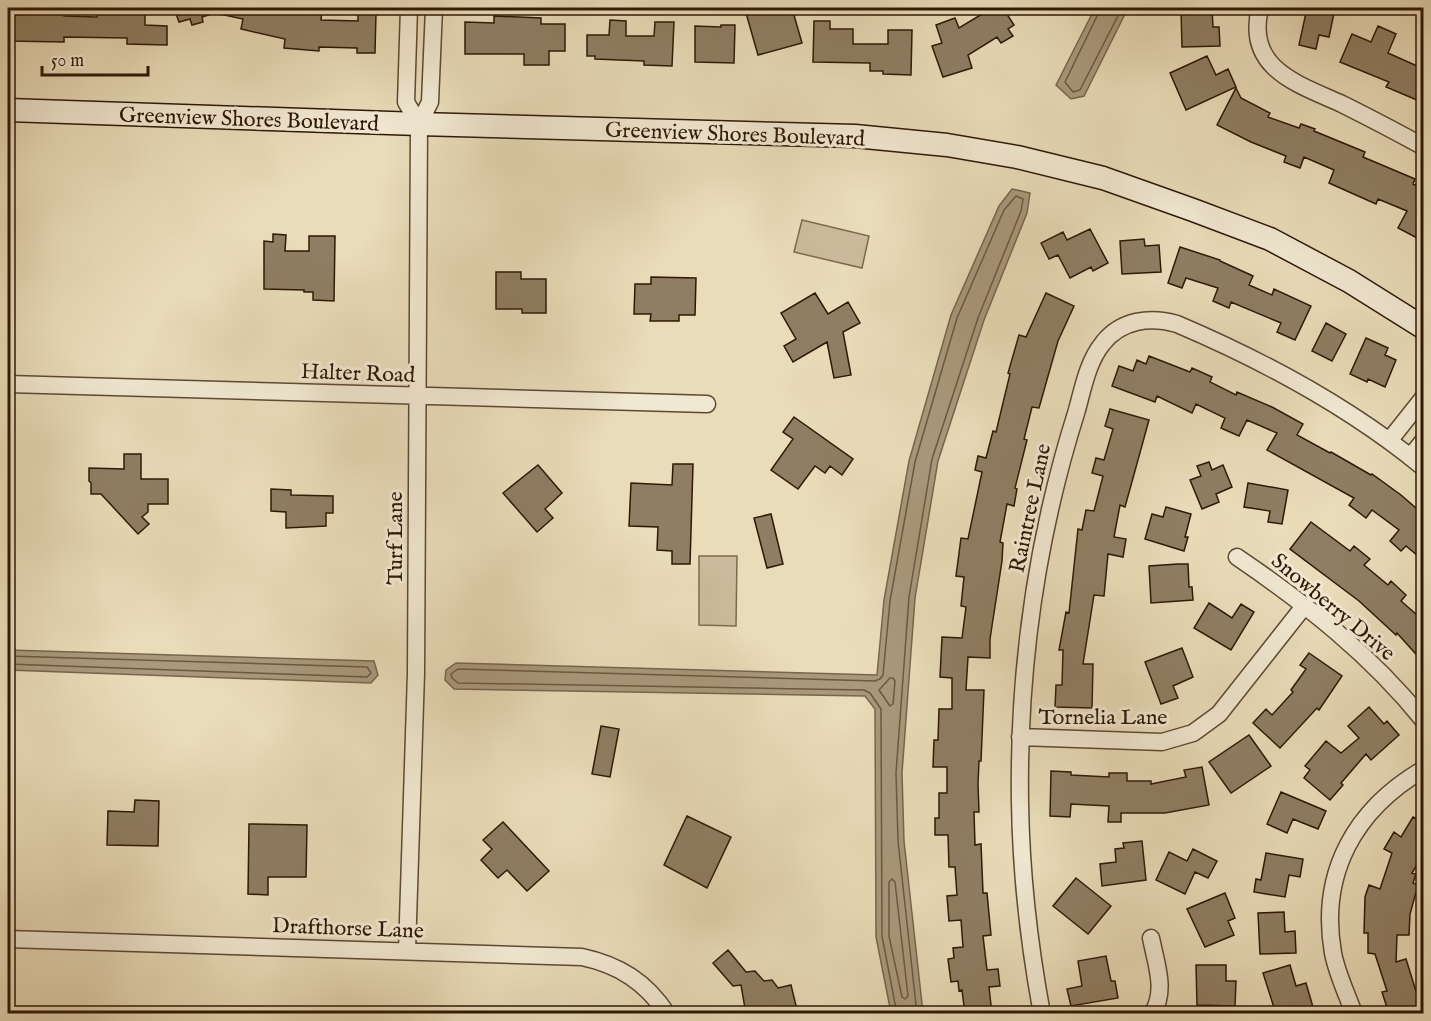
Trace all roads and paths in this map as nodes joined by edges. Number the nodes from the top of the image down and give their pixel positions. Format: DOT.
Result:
graph roads {
  1 [pos="409,8"];
  2 [pos="434,8"];
  3 [pos="1260,8"];
  4 [pos="8,110"];
  5 [pos="419,124"];
  6 [pos="1424,147"];
  7 [pos="1424,328"];
  8 [pos="8,384"];
  9 [pos="417,396"];
  10 [pos="1424,397"];
  11 [pos="707,404"];
  12 [pos="1424,440"];
  13 [pos="1389,441"];
  14 [pos="1417,462"];
  15 [pos="1238,557"];
  16 [pos="1305,605"];
  17 [pos="1424,721"];
  18 [pos="1020,737"];
  19 [pos="1424,770"];
  20 [pos="8,939"];
  21 [pos="1150,939"];
  22 [pos="407,951"];
  23 [pos="667,1014"];
  24 [pos="1042,1014"];
  25 [pos="1152,1014"];
  26 [pos="1354,1014"];
  1 -- 5 [label="street, Turf Lane"];
  2 -- 5 [label="street, Turf Lane"];
  3 -- 6 [label="street"];
  4 -- 5 [label="street, Greenview Shores Boulevard"];
  5 -- 7 [label="street, Greenview Shores Boulevard"];
  5 -- 9 [label="street, Turf Lane"];
  8 -- 9 [label="street, Halter Road"];
  9 -- 11 [label="street, Halter Road"];
  9 -- 22 [label="street, Turf Lane"];
  10 -- 13 [label="street"];
  12 -- 14 [label="street"];
  13 -- 14 [label="street, Raintree Lane"];
  13 -- 18 [label="street, Raintree Lane"];
  15 -- 16 [label="street, Snowberry Drive"];
  16 -- 17 [label="street, Snowberry Drive"];
  16 -- 18 [label="street, Tornelia Lane"];
  18 -- 24 [label="street, Raintree Lane"];
  19 -- 26 [label="street"];
  20 -- 22 [label="street, Drafthorse Lane"];
  21 -- 25 [label="street"];
  22 -- 23 [label="street, Drafthorse Lane"];
}
